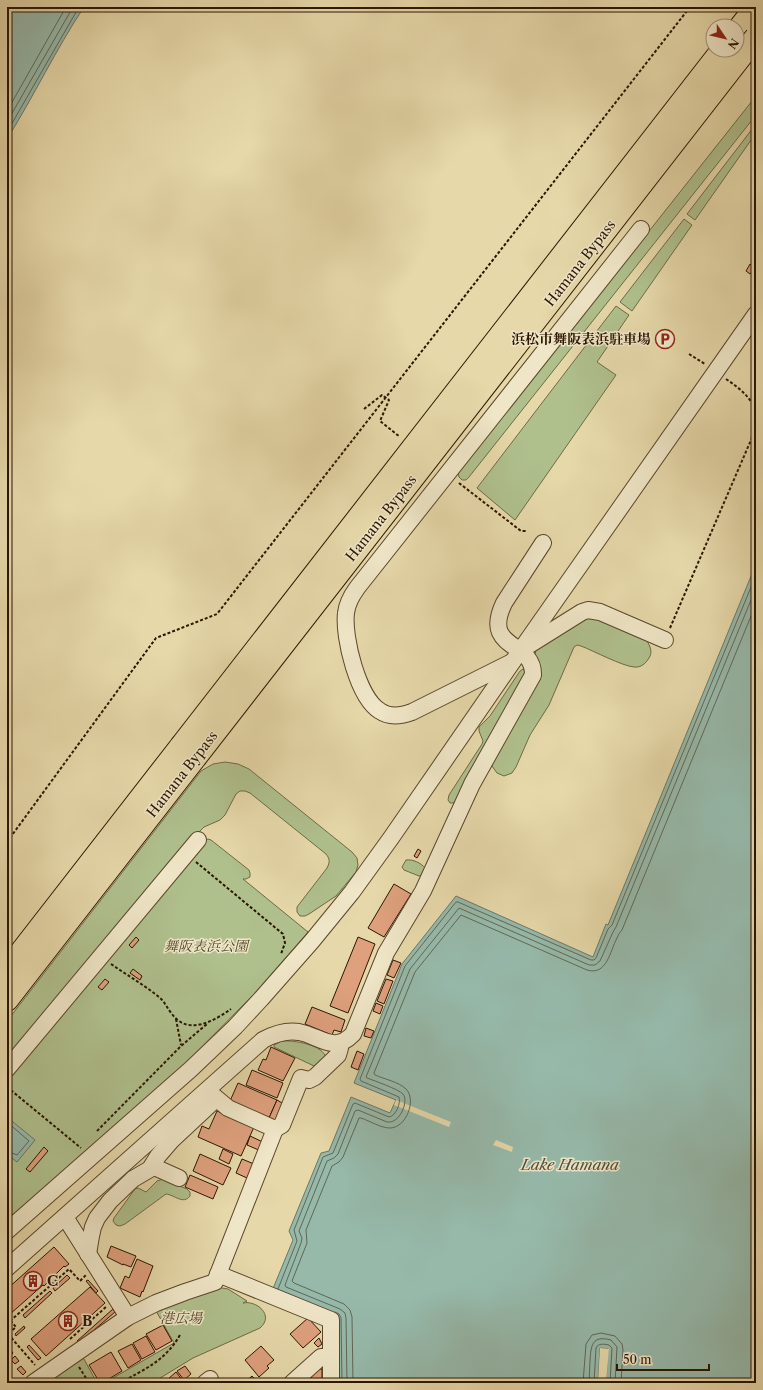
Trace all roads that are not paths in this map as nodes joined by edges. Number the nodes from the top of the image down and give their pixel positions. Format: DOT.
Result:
graph roads {
  1 [pos="756,7"];
  2 [pos="745,21"];
  3 [pos="756,37"];
  4 [pos="716,58"];
  5 [pos="641,229"];
  6 [pos="756,314"];
  7 [pos="543,543"];
  8 [pos="665,640"];
  9 [pos="516,656"];
  10 [pos="188,752"];
  11 [pos="198,840"];
  12 [pos="7,970"];
  13 [pos="7,1000"];
  14 [pos="339,1043"];
  15 [pos="7,1069"];
  16 [pos="212,1095"];
  17 [pos="275,1129"];
  18 [pos="152,1166"];
  19 [pos="179,1178"];
  20 [pos="65,1217"];
  21 [pos="7,1231"];
  22 [pos="93,1261"];
  23 [pos="7,1268"];
  24 [pos="218,1274"];
  25 [pos="128,1317"];
  26 [pos="331,1357"];
  27 [pos="38,1379"];
  28 [pos="292,1383"];
  29 [pos="331,1383"];
  1 -- 2 [label="highway"];
  3 -- 10 [label="highway, Hamana Bypass, bridge"];
  4 -- 10 [label="highway, Hamana Bypass, bridge"];
  5 -- 9 [label="street"];
  6 -- 9 [label="street"];
  7 -- 9 [label="street"];
  8 -- 9 [label="street"];
  9 -- 14 [label="street"];
  9 -- 21 [label="street"];
  10 -- 12 [label="highway, Hamana Bypass"];
  10 -- 13 [label="highway, Hamana Bypass"];
  11 -- 15 [label="street"];
  14 -- 16 [label="street"];
  14 -- 17 [label="street"];
  16 -- 17 [label="street"];
  16 -- 18 [label="street"];
  16 -- 20 [label="street"];
  17 -- 24 [label="street"];
  18 -- 19 [label="street"];
  18 -- 22 [label="street"];
  20 -- 22 [label="street"];
  20 -- 23 [label="street"];
  22 -- 25 [label="street"];
  24 -- 25 [label="street"];
  24 -- 26 [label="street"];
  25 -- 27 [label="street"];
  26 -- 28 [label="street"];
  26 -- 29 [label="street"];
}
